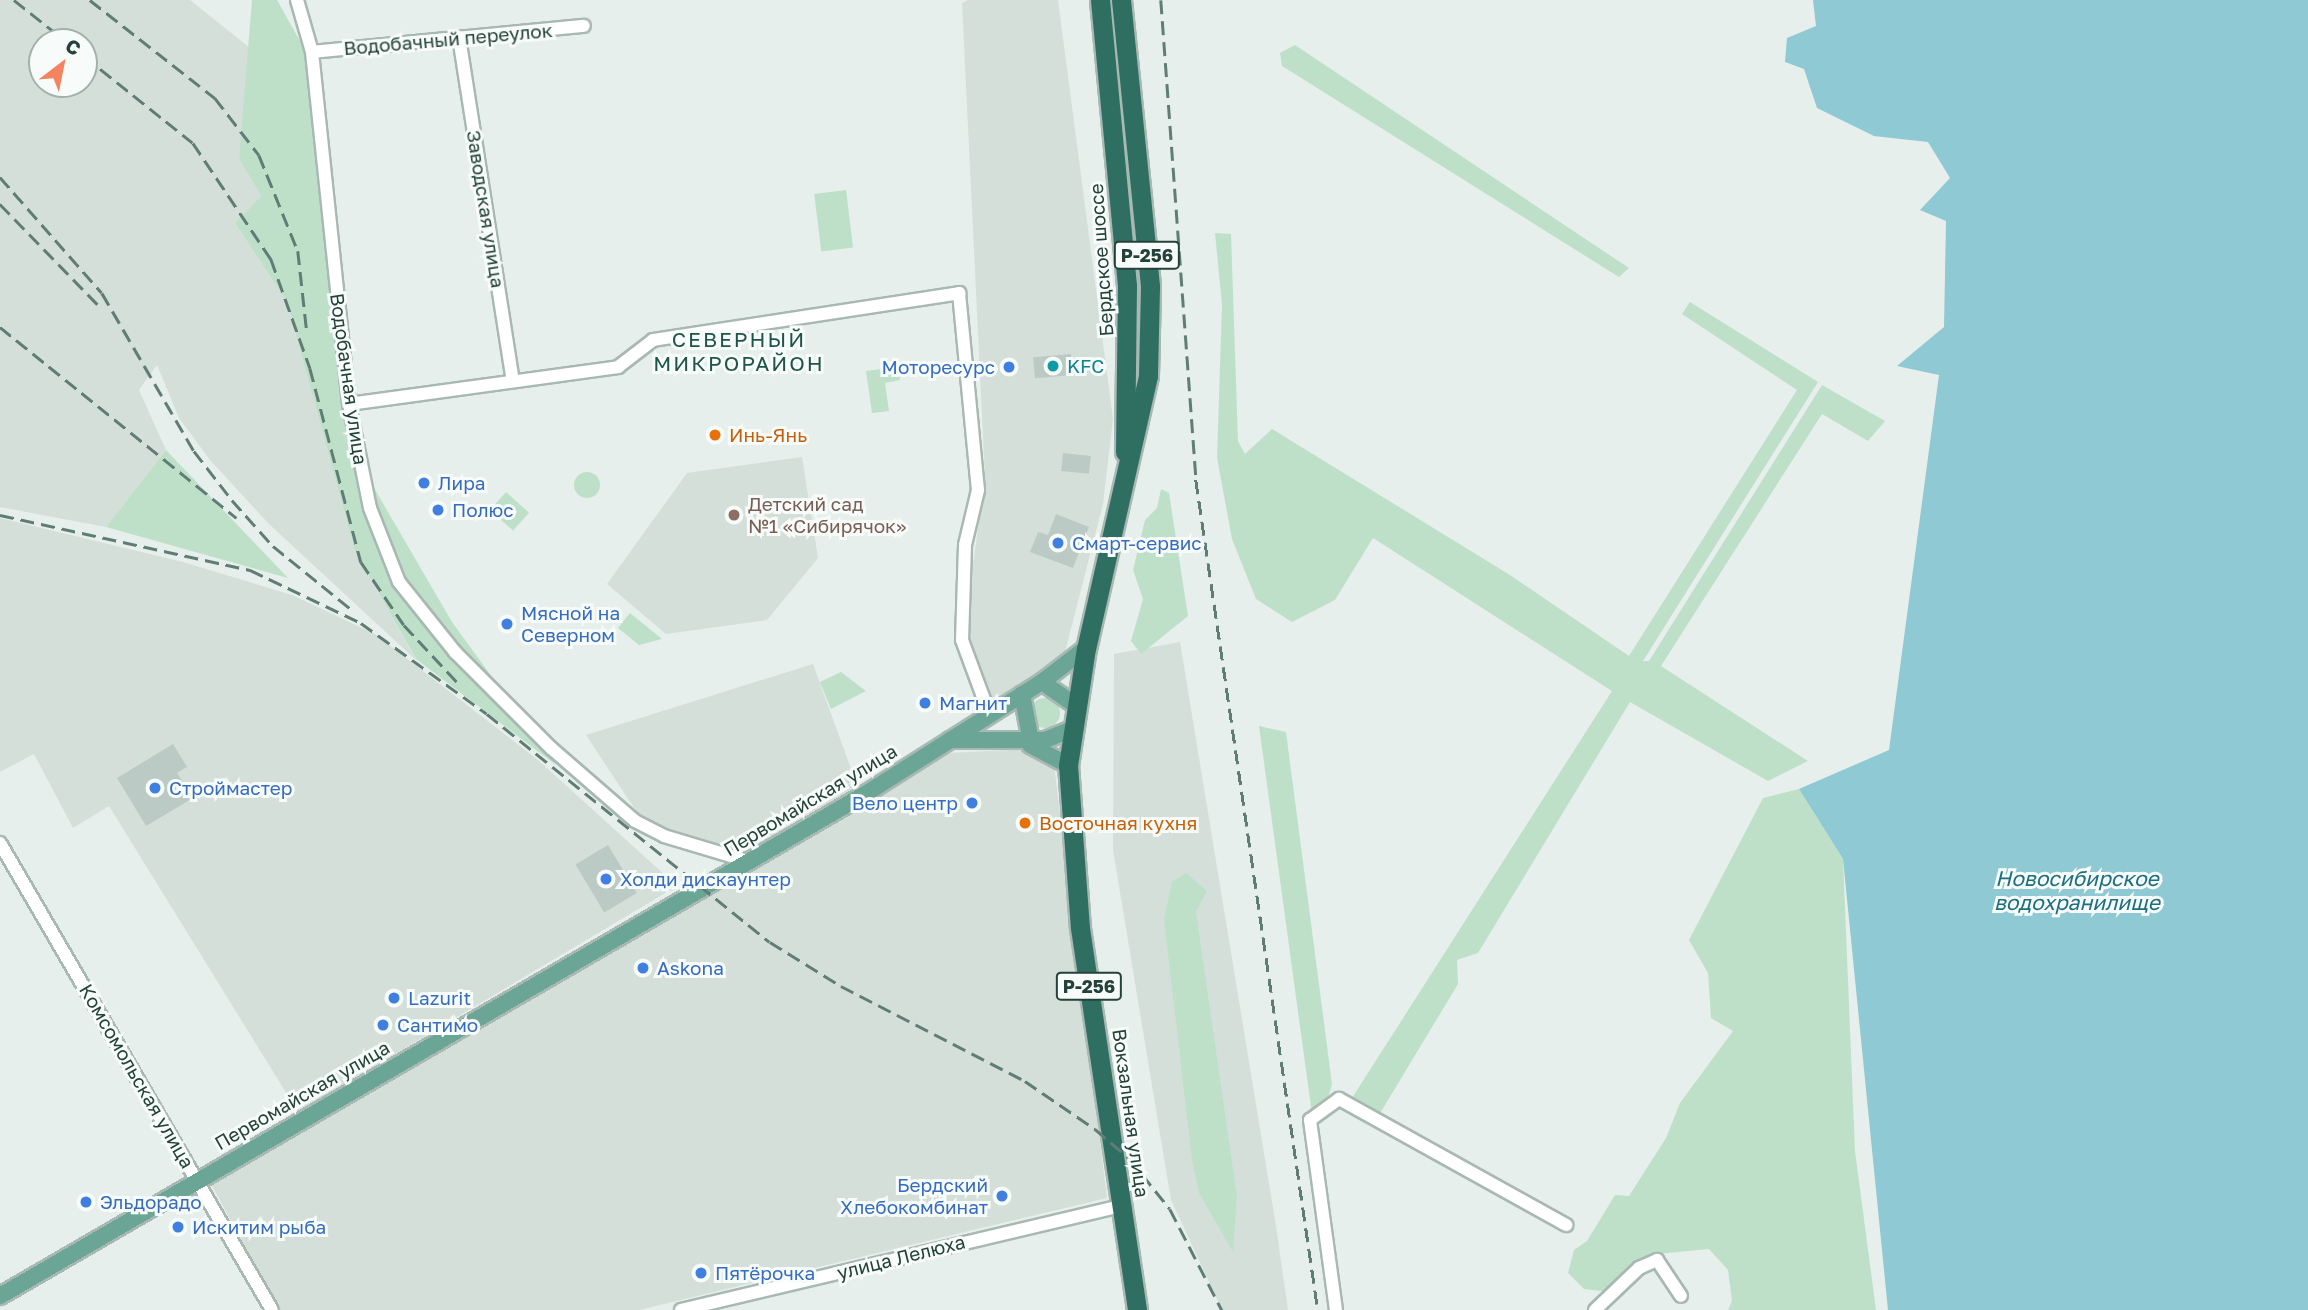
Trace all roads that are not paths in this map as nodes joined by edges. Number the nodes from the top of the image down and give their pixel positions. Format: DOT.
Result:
graph roads {
  1 [pos="1100,0"];
  2 [pos="1121,0"];
  3 [pos="299,5"];
  4 [pos="584,26"];
  5 [pos="460,37"];
  6 [pos="312,52"];
  7 [pos="513,381"];
  8 [pos="349,404"];
  9 [pos="1121,509"];
  10 [pos="1086,648"];
  11 [pos="1042,682"];
  12 [pos="1022,695"];
  13 [pos="1075,705"];
  14 [pos="989,713"];
  15 [pos="1072,729"];
  16 [pos="950,740"];
  17 [pos="1004,740"];
  18 [pos="1031,741"];
  19 [pos="1068,765"];
  20 [pos="0,843"];
  21 [pos="748,862"];
  22 [pos="198,1180"];
  23 [pos="1122,1206"];
  24 [pos="1566,1225"];
  25 [pos="0,1296"];
  26 [pos="1681,1296"];
  27 [pos="272,1310"];
  28 [pos="681,1310"];
  29 [pos="1137,1310"];
  30 [pos="1336,1310"];
  31 [pos="1595,1310"];
  1 -- 9 [label="highway, Бердское шоссе / Р-256"];
  2 -- 9 [label="highway, Р-256"];
  3 -- 6 [label="street, Водобачная улица"];
  4 -- 5 [label="street, Водобачный переулок"];
  5 -- 6 [label="street, Водобачный переулок"];
  5 -- 7 [label="street, Заводская улица"];
  6 -- 8 [label="street, Водобачная улица"];
  7 -- 8 [label="street"];
  7 -- 14 [label="street"];
  8 -- 21 [label="street, Водобачная улица"];
  9 -- 10 [label="highway, Вокзальная улица / Р-256"];
  10 -- 11 [label="main road, Первомайская улица"];
  10 -- 13 [label="highway, Вокзальная улица / Р-256"];
  11 -- 12 [label="main road, Первомайская улица"];
  11 -- 13 [label="main road"];
  12 -- 14 [label="main road, Первомайская улица"];
  12 -- 18 [label="main road"];
  13 -- 15 [label="highway, Вокзальная улица / Р-256"];
  14 -- 16 [label="main road, Первомайская улица"];
  15 -- 18 [label="main road"];
  15 -- 19 [label="highway, Вокзальная улица / Р-256"];
  16 -- 17 [label="main road"];
  16 -- 21 [label="main road, Первомайская улица"];
  17 -- 18 [label="main road"];
  17 -- 19 [label="main road"];
  19 -- 23 [label="highway, Вокзальная улица / Р-256"];
  20 -- 22 [label="street, Комсомольская улица"];
  21 -- 22 [label="main road, Первомайская улица"];
  22 -- 25 [label="main road, Первомайская улица"];
  22 -- 27 [label="street, Комсомольская улица"];
  23 -- 28 [label="street, улица Лелюха"];
  23 -- 29 [label="highway, Вокзальная улица / Р-256"];
  24 -- 30 [label="street"];
  26 -- 31 [label="street"];
}
